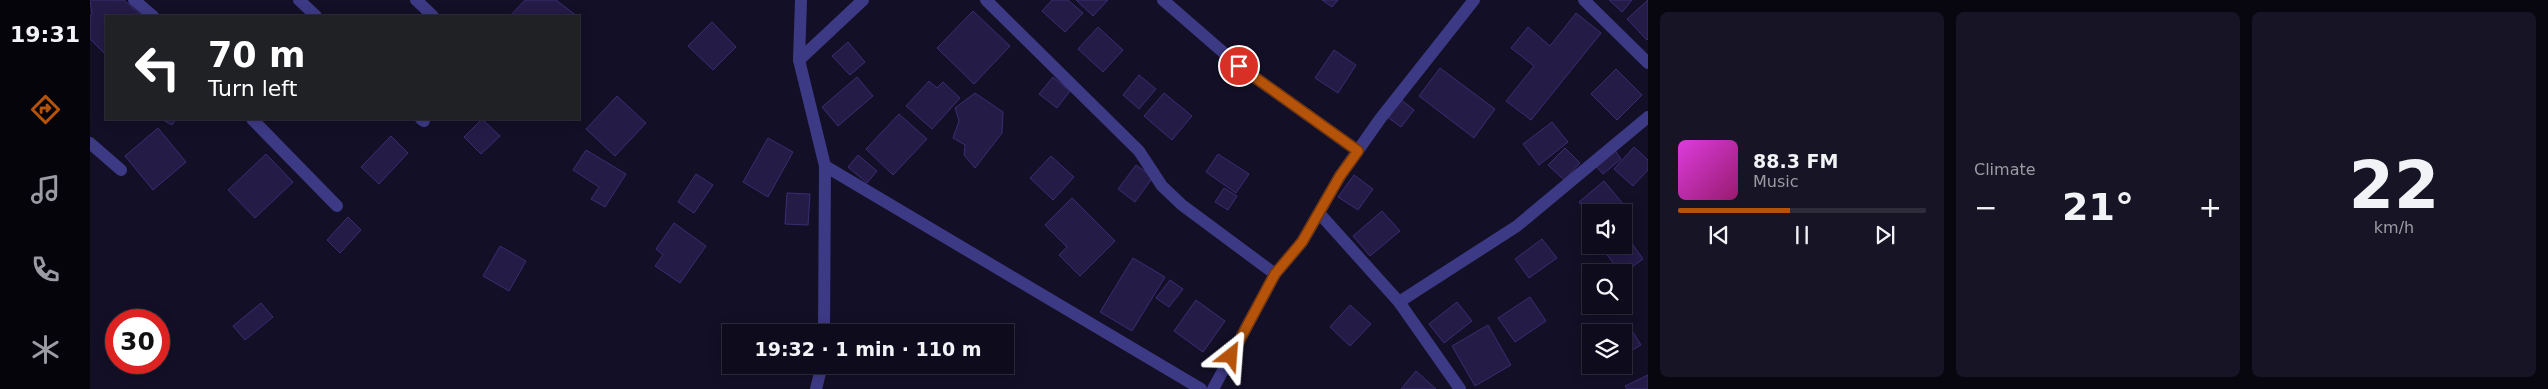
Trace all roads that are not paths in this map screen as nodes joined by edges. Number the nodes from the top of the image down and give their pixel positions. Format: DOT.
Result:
graph roads {
  1 [pos="134,0"];
  2 [pos="299,0"];
  3 [pos="416,0"];
  4 [pos="801,0"];
  5 [pos="863,0"];
  6 [pos="986,0"];
  7 [pos="1163,0"];
  8 [pos="1474,0"];
  9 [pos="1584,0"];
  10 [pos="152,15"];
  11 [pos="315,15"];
  12 [pos="432,15"];
  13 [pos="799,60"];
  14 [pos="1648,62"];
  15 [pos="1648,117"];
  16 [pos="253,120"];
  17 [pos="90,143"];
  18 [pos="1358,151"];
  19 [pos="825,166"];
  20 [pos="121,170"];
  21 [pos="337,206"];
  22 [pos="1319,213"];
  23 [pos="1275,274"];
  24 [pos="1399,302"];
  25 [pos="824,324"];
  26 [pos="820,374"];
  27 [pos="816,389"];
  28 [pos="1201,389"];
  29 [pos="1213,389"];
  30 [pos="1460,389"];
  1 -- 10 [label="street"];
  2 -- 11 [label="street"];
  3 -- 12 [label="street"];
  4 -- 13 [label="street"];
  5 -- 13 [label="street"];
  6 -- 23 [label="street"];
  7 -- 18 [label="street"];
  8 -- 18 [label="street"];
  9 -- 14 [label="street"];
  13 -- 19 [label="street"];
  15 -- 24 [label="street"];
  16 -- 21 [label="street"];
  17 -- 20 [label="street"];
  18 -- 22 [label="street"];
  19 -- 25 [label="street"];
  19 -- 28 [label="street"];
  22 -- 23 [label="street"];
  22 -- 24 [label="street"];
  23 -- 29 [label="street"];
  24 -- 30 [label="street"];
  26 -- 27 [label="street"];
}
